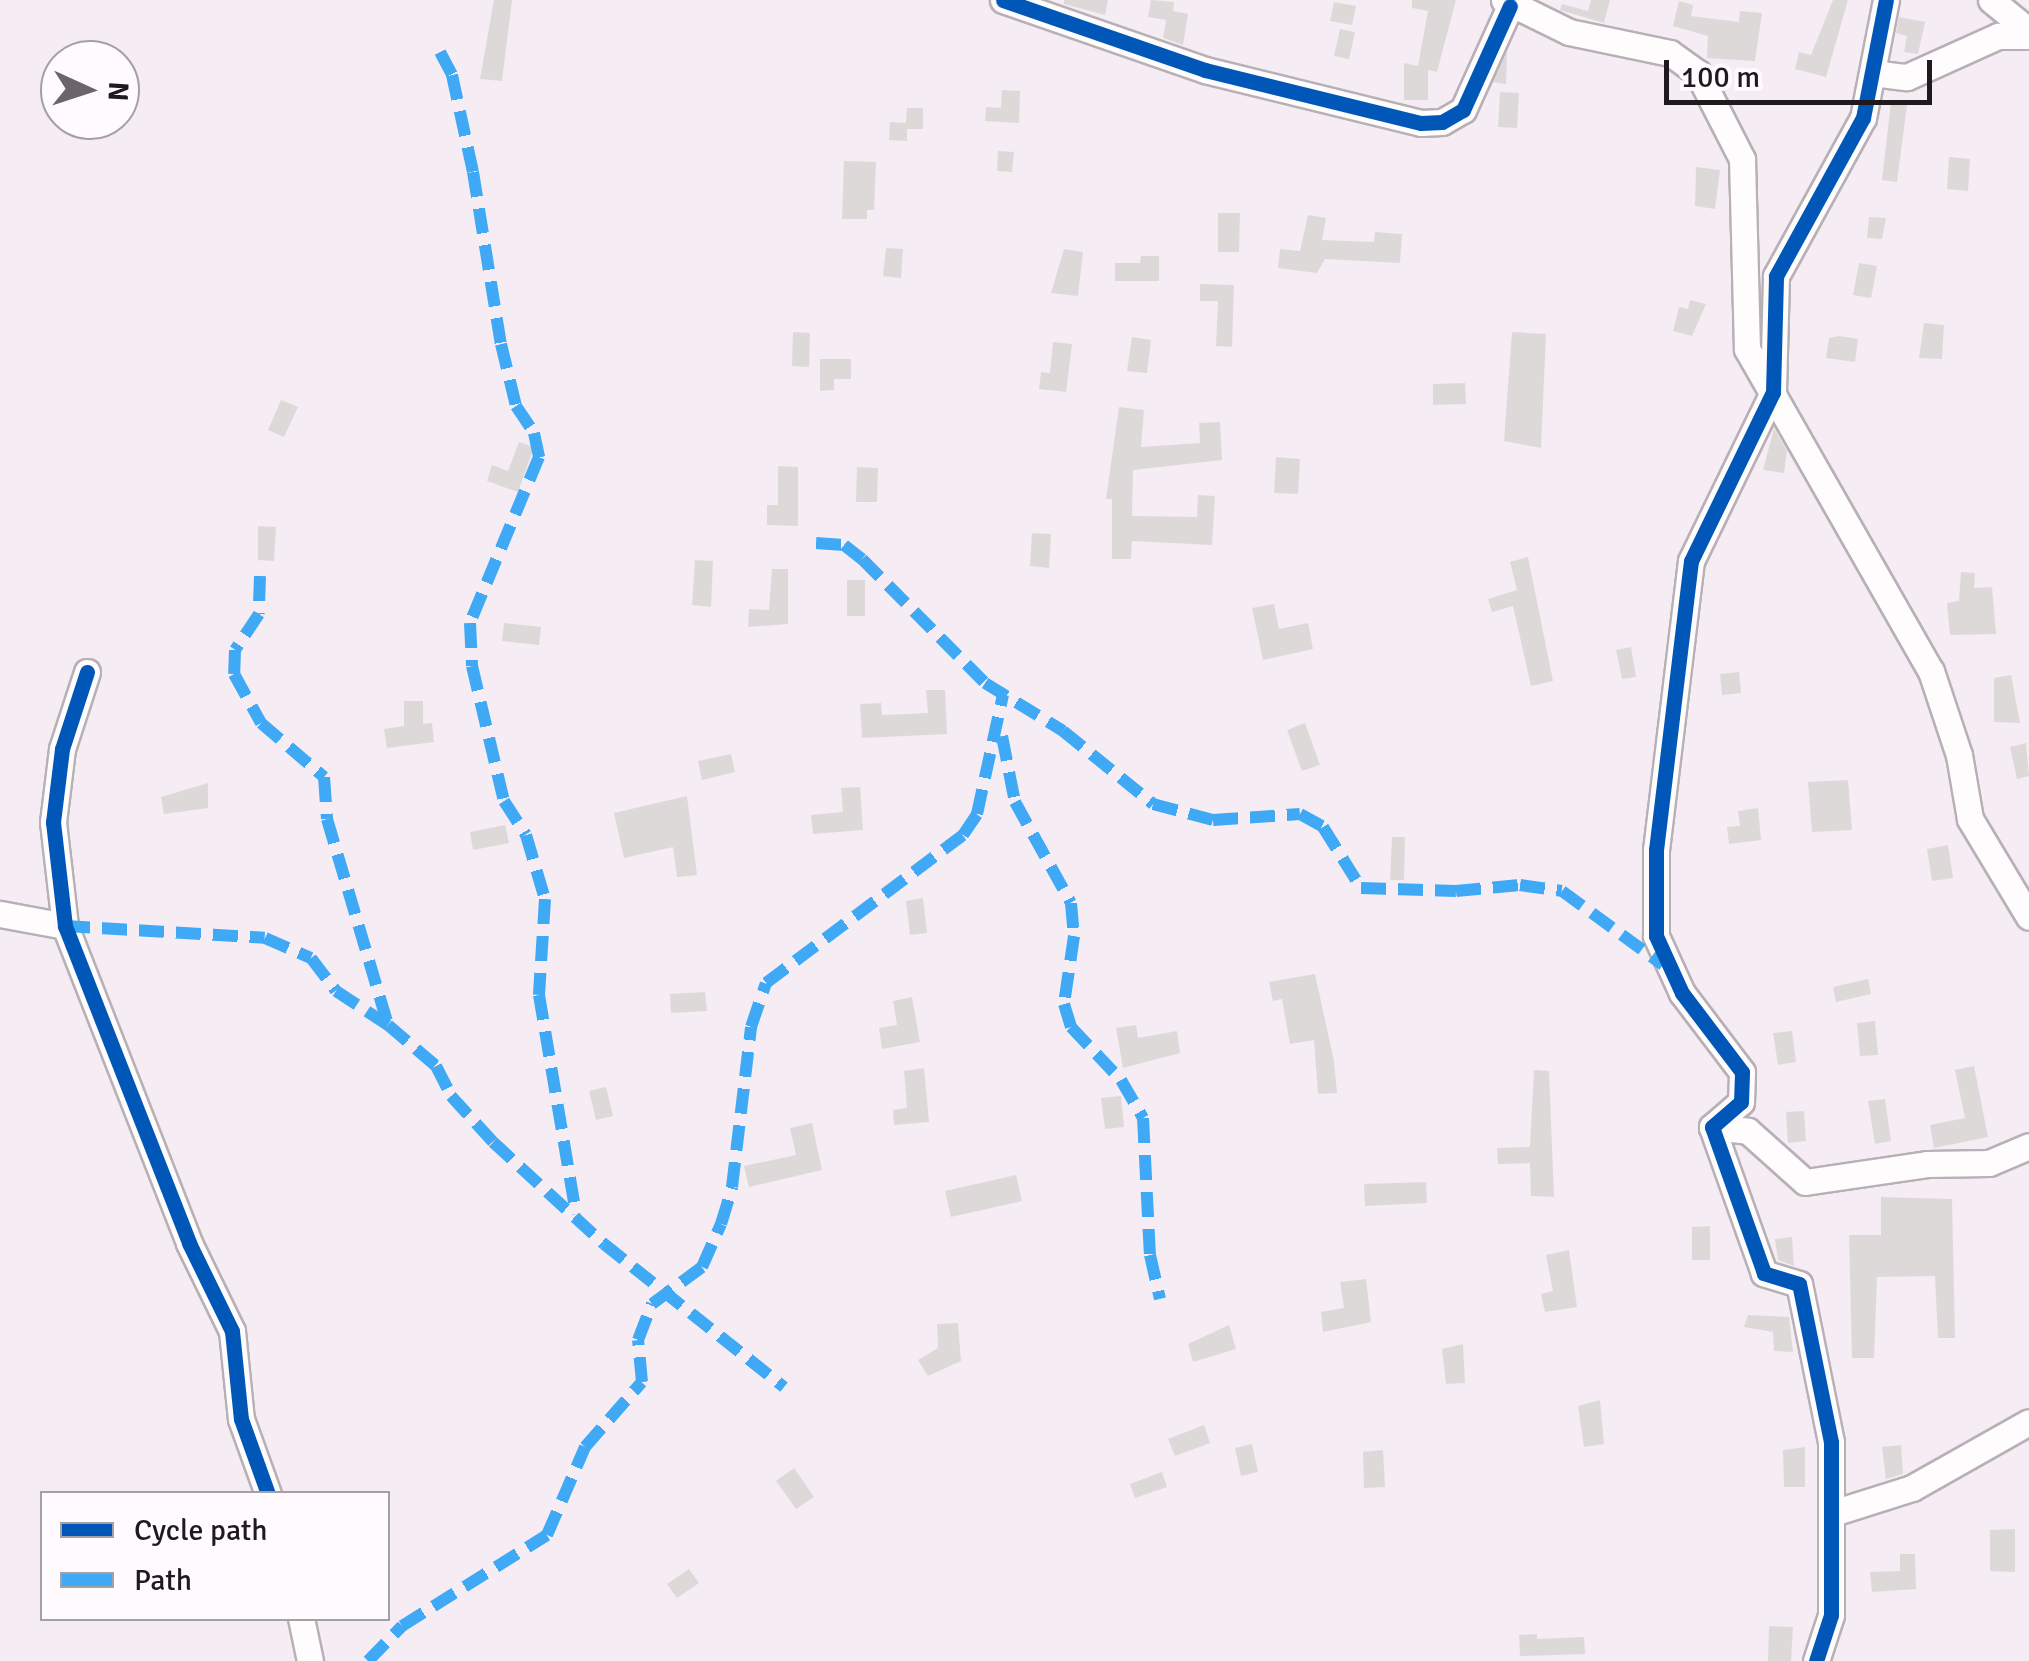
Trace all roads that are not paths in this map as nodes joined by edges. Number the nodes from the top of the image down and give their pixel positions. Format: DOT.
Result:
graph roads {
  1 [pos="1003,0"];
  2 [pos="1886,0"];
  3 [pos="1992,0"];
  4 [pos="1507,3"];
  5 [pos="2029,34"];
  6 [pos="1872,74"];
  7 [pos="1773,392"];
  8 [pos="87,672"];
  9 [pos="0,914"];
  10 [pos="2029,917"];
  11 [pos="65,926"];
  12 [pos="1712,1127"];
  13 [pos="2029,1146"];
  14 [pos="2029,1422"];
  15 [pos="267,1491"];
  16 [pos="1836,1512"];
  17 [pos="302,1621"];
  18 [pos="310,1661"];
  19 [pos="1816,1661"];
  1 -- 4 [label="street"];
  2 -- 6 [label="street"];
  3 -- 5 [label="street"];
  4 -- 7 [label="street"];
  5 -- 6 [label="street"];
  6 -- 7 [label="street"];
  7 -- 10 [label="street"];
  7 -- 12 [label="street"];
  8 -- 11 [label="street"];
  9 -- 11 [label="street"];
  11 -- 15 [label="street"];
  12 -- 13 [label="street"];
  12 -- 16 [label="street"];
  14 -- 16 [label="street"];
  16 -- 19 [label="street"];
  17 -- 18 [label="street"];
}
